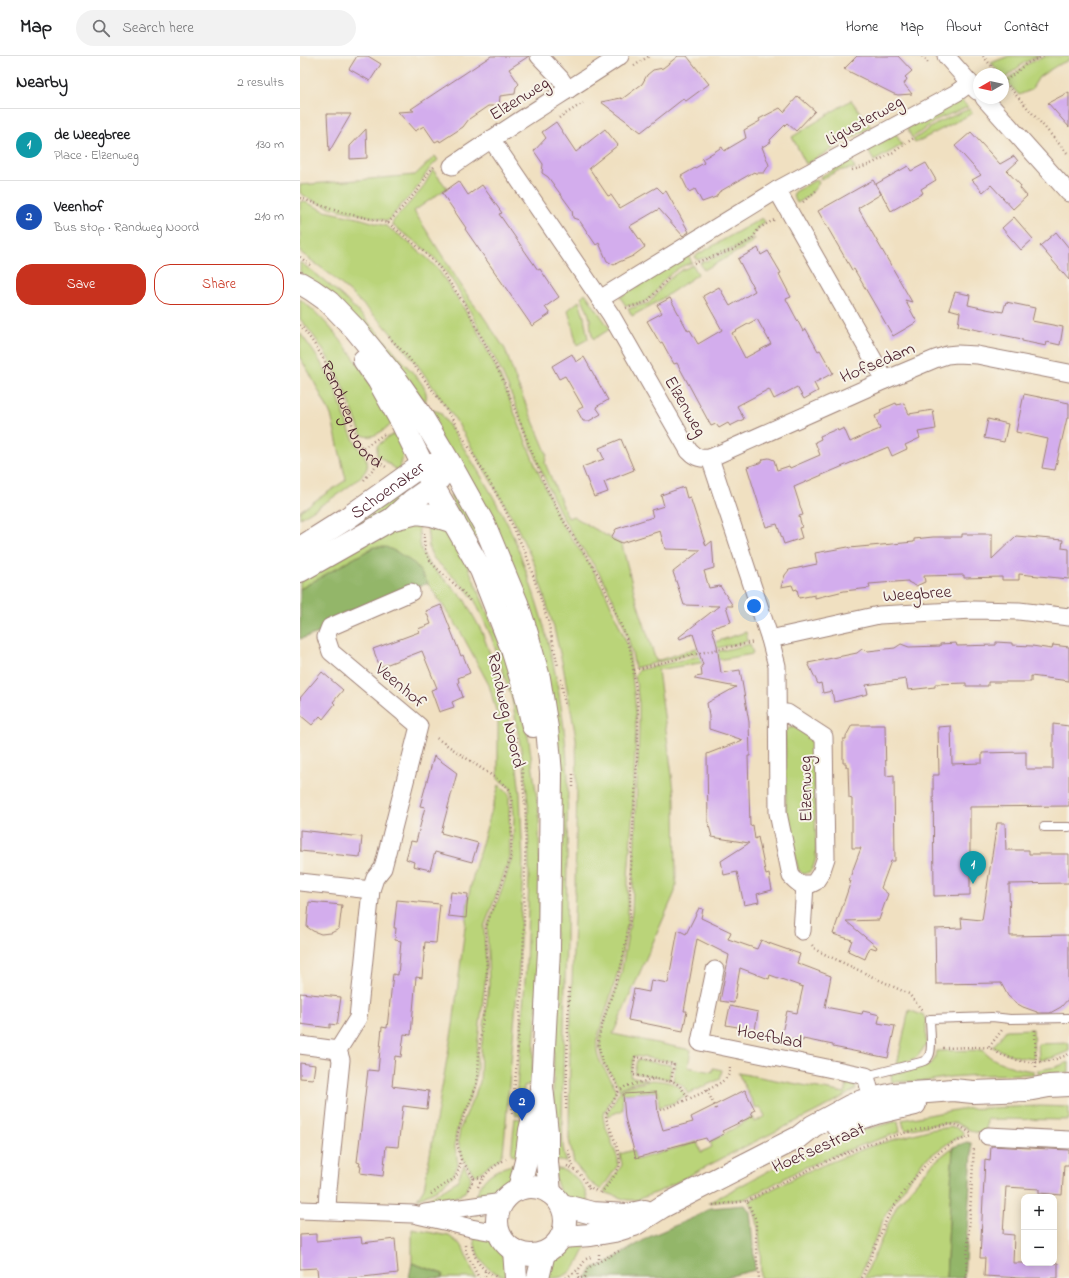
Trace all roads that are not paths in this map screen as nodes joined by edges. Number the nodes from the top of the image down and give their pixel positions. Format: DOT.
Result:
graph roads {
  1 [pos="539,56"];
  2 [pos="620,56"];
  3 [pos="946,56"];
  4 [pos="973,87"];
  5 [pos="973,88"];
  6 [pos="568,90"];
  7 [pos="989,104"];
  8 [pos="491,139"];
  9 [pos="452,166"];
  10 [pos="777,190"];
  11 [pos="1069,194"];
  12 [pos="300,283"];
  13 [pos="300,286"];
  14 [pos="600,300"];
  15 [pos="1069,373"];
  16 [pos="884,380"];
  17 [pos="710,458"];
  18 [pos="422,465"];
  19 [pos="451,465"];
  20 [pos="433,486"];
  21 [pos="392,519"];
  22 [pos="454,522"];
  23 [pos="300,548"];
  24 [pos="300,571"];
  25 [pos="411,592"];
  26 [pos="1069,617"];
  27 [pos="770,639"];
  28 [pos="777,713"];
  29 [pos="551,826"];
  30 [pos="1044,827"];
  31 [pos="1069,827"];
  32 [pos="300,882"];
  33 [pos="805,885"];
  34 [pos="371,890"];
  35 [pos="802,931"];
  36 [pos="715,970"];
  37 [pos="1069,1018"];
  38 [pos="300,1045"];
  39 [pos="338,1050"];
  40 [pos="866,1076"];
  41 [pos="1069,1086"];
  42 [pos="542,1087"];
  43 [pos="1027,1090"];
  44 [pos="1069,1095"];
  45 [pos="874,1106"];
  46 [pos="982,1136"];
  47 [pos="1069,1140"];
  48 [pos="511,1195"];
  49 [pos="556,1199"];
  50 [pos="662,1207"];
  51 [pos="300,1210"];
  52 [pos="327,1210"];
  53 [pos="413,1214"];
  54 [pos="499,1233"];
  55 [pos="561,1237"];
  56 [pos="514,1250"];
  57 [pos="544,1253"];
  58 [pos="516,1278"];
  59 [pos="538,1278"];
  1 -- 6 [label="street, Elzenweg"];
  2 -- 6 [label="street, Elzenweg"];
  3 -- 4 [label="street"];
  5 -- 10 [label="street, Ligusterweg"];
  6 -- 8 [label="street, Elzenweg"];
  7 -- 11 [label="street"];
  8 -- 9 [label="street, Elzenweg"];
  8 -- 14 [label="street, Elzenweg"];
  10 -- 14 [label="street, Ligusterweg"];
  10 -- 16 [label="street"];
  12 -- 19 [label="main road, Randweg Noord"];
  13 -- 18 [label="main road, Randweg Noord"];
  14 -- 17 [label="street, Elzenweg"];
  15 -- 16 [label="street, Hofsedam"];
  16 -- 17 [label="street, Hofsedam"];
  17 -- 27 [label="street, Elzenweg"];
  18 -- 19 [label="main road, Schoenaker"];
  18 -- 20 [label="main road, Randweg Noord"];
  18 -- 23 [label="main road, Schoenaker"];
  19 -- 20 [label="main road, Schoenaker"];
  19 -- 29 [label="main road, Randweg Noord"];
  20 -- 21 [label="main road, Schoenaker"];
  20 -- 22 [label="main road, Randweg Noord"];
  21 -- 22 [label="main road, Schoenaker"];
  21 -- 24 [label="main road, Schoenaker"];
  22 -- 29 [label="main road, Randweg Noord"];
  25 -- 34 [label="street, Veenhof"];
  26 -- 27 [label="street, Weegbree"];
  27 -- 28 [label="street, Elzenweg"];
  28 -- 33 [label="street, Elzenweg"];
  28 -- 33 [label="street, Elzenweg"];
  29 -- 42 [label="main road, Randweg Noord"];
  30 -- 31 [label="lane"];
  32 -- 34 [label="street"];
  33 -- 35 [label="street"];
  34 -- 39 [label="street, Veenhof"];
  36 -- 40 [label="street, Hoefblad"];
  37 -- 40 [label="lane"];
  38 -- 39 [label="street"];
  39 -- 52 [label="street"];
  40 -- 45 [label="street"];
  41 -- 43 [label="main road, Hoefsestraat"];
  42 -- 48 [label="main road, Randweg Noord"];
  42 -- 49 [label="main road, Randweg Noord"];
  43 -- 44 [label="main road, Hoefsestraat"];
  43 -- 45 [label="main road, Hoefsestraat"];
  45 -- 50 [label="main road, Hoefsestraat"];
  46 -- 47 [label="street"];
  48 -- 49 [label="main road"];
  48 -- 53 [label="street"];
  48 -- 54 [label="main road"];
  49 -- 50 [label="main road, Hoefsestraat"];
  49 -- 55 [label="main road"];
  50 -- 55 [label="main road, Hoefsestraat"];
  51 -- 52 [label="street"];
  52 -- 53 [label="street"];
  53 -- 54 [label="street"];
  54 -- 56 [label="main road"];
  55 -- 57 [label="main road"];
  56 -- 57 [label="main road"];
  56 -- 58 [label="main road"];
  57 -- 59 [label="main road"];
}
